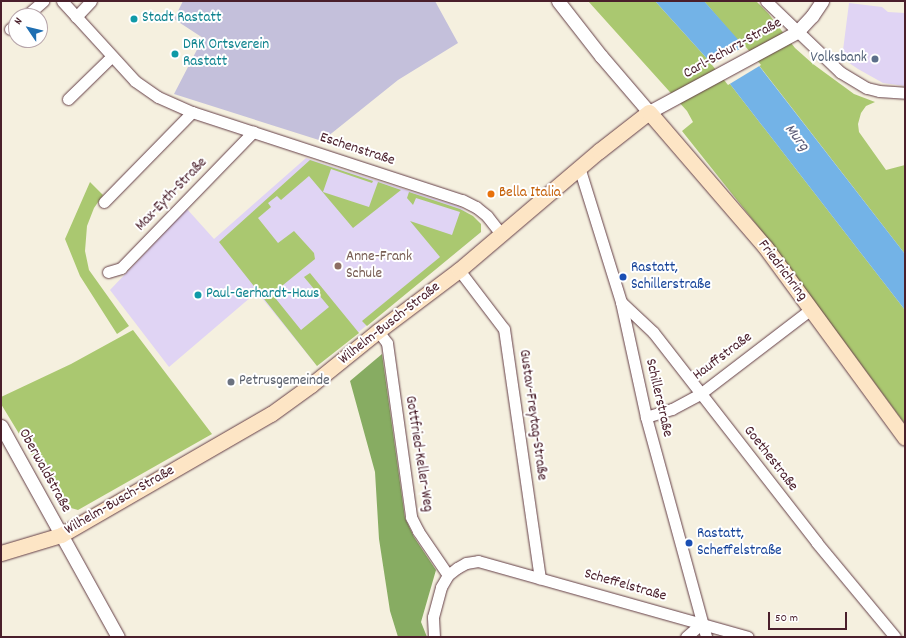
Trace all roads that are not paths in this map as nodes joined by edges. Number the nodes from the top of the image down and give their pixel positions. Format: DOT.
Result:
graph roads {
  1 [pos="43,1"];
  2 [pos="62,1"];
  3 [pos="91,1"];
  4 [pos="558,1"];
  5 [pos="766,1"];
  6 [pos="822,1"];
  7 [pos="35,8"];
  8 [pos="76,17"];
  9 [pos="796,32"];
  10 [pos="111,56"];
  11 [pos="905,93"];
  12 [pos="68,99"];
  13 [pos="192,112"];
  14 [pos="649,112"];
  15 [pos="253,132"];
  16 [pos="579,167"];
  17 [pos="104,202"];
  18 [pos="502,235"];
  19 [pos="459,270"];
  20 [pos="108,272"];
  21 [pos="621,302"];
  22 [pos="811,309"];
  23 [pos="378,331"];
  24 [pos="700,394"];
  25 [pos="646,417"];
  26 [pos="1,426"];
  27 [pos="905,438"];
  28 [pos="61,535"];
  29 [pos="1,553"];
  30 [pos="448,575"];
  31 [pos="540,578"];
  32 [pos="702,623"];
  33 [pos="118,637"];
  34 [pos="434,637"];
  35 [pos="686,637"];
  36 [pos="706,637"];
  37 [pos="748,637"];
  38 [pos="895,637"];
  1 -- 7 [label="street"];
  2 -- 8 [label="street, Eschenstraße"];
  3 -- 8 [label="street"];
  4 -- 14 [label="street"];
  5 -- 9 [label="street"];
  6 -- 9 [label="street, Carl-Schurz-Straße"];
  8 -- 10 [label="street, Eschenstraße"];
  9 -- 11 [label="street"];
  9 -- 14 [label="street, Carl-Schurz-Straße"];
  10 -- 12 [label="street"];
  10 -- 13 [label="street, Eschenstraße"];
  13 -- 15 [label="street, Eschenstraße"];
  13 -- 17 [label="street"];
  14 -- 16 [label="main road, Wilhelm-Busch-Straße"];
  14 -- 22 [label="main road, Friedrichring"];
  15 -- 18 [label="street, Eschenstraße"];
  15 -- 20 [label="street, Max-Eyth-Straße"];
  16 -- 18 [label="main road, Wilhelm-Busch-Straße"];
  16 -- 21 [label="street, Schillerstraße"];
  18 -- 19 [label="main road, Wilhelm-Busch-Straße"];
  19 -- 23 [label="main road, Wilhelm-Busch-Straße"];
  19 -- 31 [label="street, Gustav-Freytag-Straße"];
  21 -- 24 [label="street, Goethestraße"];
  21 -- 25 [label="street, Schillerstraße"];
  22 -- 24 [label="street, Hauffstraße"];
  22 -- 27 [label="main road, Friedrichring"];
  23 -- 28 [label="main road, Wilhelm-Busch-Straße"];
  23 -- 30 [label="street, Gottfried-Keller-Weg"];
  24 -- 25 [label="street, Hauffstraße"];
  24 -- 38 [label="street, Goethestraße"];
  25 -- 32 [label="street, Schillerstraße"];
  26 -- 28 [label="street, Oberwaldstraße"];
  28 -- 29 [label="main road, Wilhelm-Busch-Straße"];
  28 -- 33 [label="street, Oberwaldstraße"];
  30 -- 31 [label="street, Scheffelstraße"];
  30 -- 34 [label="street"];
  31 -- 32 [label="street, Scheffelstraße"];
  32 -- 35 [label="street"];
  32 -- 36 [label="street, Schillerstraße"];
  32 -- 37 [label="street, Scheffelstraße"];
}
